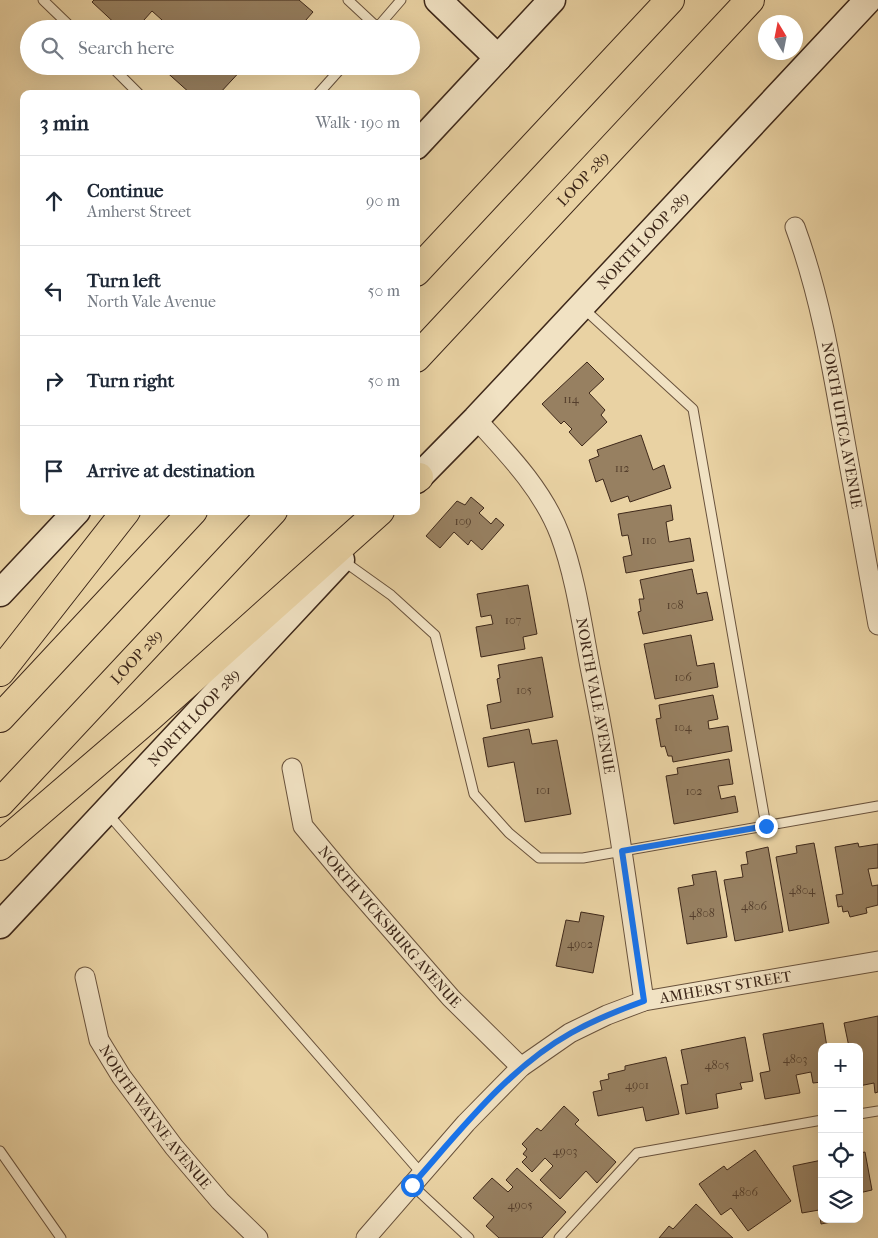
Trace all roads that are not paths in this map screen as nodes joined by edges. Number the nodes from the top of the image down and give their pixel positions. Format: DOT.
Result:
graph roads {
  1 [pos="43,0"];
  2 [pos="348,0"];
  3 [pos="401,0"];
  4 [pos="438,0"];
  5 [pos="552,0"];
  6 [pos="670,0"];
  7 [pos="750,0"];
  8 [pos="868,0"];
  9 [pos="64,20"];
  10 [pos="369,20"];
  11 [pos="384,20"];
  12 [pos="498,58"];
  13 [pos="120,75"];
  14 [pos="335,75"];
  15 [pos="135,90"];
  16 [pos="322,90"];
  17 [pos="420,142"];
  18 [pos="795,227"];
  19 [pos="420,268"];
  20 [pos="582,306"];
  21 [pos="420,354"];
  22 [pos="476,419"];
  23 [pos="420,476"];
  24 [pos="72,515"];
  25 [pos="123,515"];
  26 [pos="189,515"];
  27 [pos="269,515"];
  28 [pos="376,515"];
  29 [pos="383,515"];
  30 [pos="341,560"];
  31 [pos="0,593"];
  32 [pos="878,624"];
  33 [pos="0,672"];
  34 [pos="0,718"];
  35 [pos="292,768"];
  36 [pos="0,802"];
  37 [pos="878,806"];
  38 [pos="106,812"];
  39 [pos="766,826"];
  40 [pos="0,846"];
  41 [pos="622,851"];
  42 [pos="0,925"];
  43 [pos="878,961"];
  44 [pos="85,977"];
  45 [pos="644,1001"];
  46 [pos="521,1067"];
  47 [pos="878,1110"];
  48 [pos="863,1113"];
  49 [pos="818,1121"];
  50 [pos="0,1150"];
  51 [pos="417,1179"];
  52 [pos="61,1238"];
  53 [pos="258,1238"];
  54 [pos="366,1238"];
  55 [pos="469,1238"];
  56 [pos="559,1238"];
  1 -- 9 [label="lane"];
  2 -- 10 [label="lane"];
  3 -- 11 [label="lane"];
  4 -- 12 [label="main road"];
  5 -- 12 [label="main road"];
  6 -- 19 [label="highway"];
  7 -- 21 [label="highway, LOOP 289"];
  8 -- 20 [label="main road, NORTH LOOP 289"];
  12 -- 17 [label="main road"];
  13 -- 15 [label="lane"];
  14 -- 16 [label="lane"];
  18 -- 32 [label="street, NORTH UTICA AVENUE"];
  20 -- 22 [label="main road, NORTH LOOP 289"];
  20 -- 39 [label="lane"];
  22 -- 23 [label="main road, NORTH LOOP 289"];
  22 -- 41 [label="street, NORTH VALE AVENUE"];
  24 -- 31 [label="main road"];
  25 -- 33 [label="highway"];
  26 -- 34 [label="highway"];
  27 -- 36 [label="highway, LOOP 289"];
  28 -- 40 [label="highway"];
  29 -- 30 [label="main road, NORTH LOOP 289"];
  30 -- 38 [label="main road, NORTH LOOP 289"];
  30 -- 41 [label="lane"];
  35 -- 46 [label="street, NORTH VICKSBURG AVENUE"];
  37 -- 39 [label="lane"];
  38 -- 42 [label="main road, NORTH LOOP 289"];
  38 -- 51 [label="lane"];
  39 -- 41 [label="lane"];
  41 -- 45 [label="street, NORTH VALE AVENUE"];
  43 -- 45 [label="street, AMHERST STREET"];
  44 -- 53 [label="street, NORTH WAYNE AVENUE"];
  45 -- 46 [label="street, AMHERST STREET"];
  46 -- 51 [label="street, AMHERST STREET"];
  47 -- 48 [label="lane"];
  49 -- 56 [label="lane"];
  50 -- 52 [label="lane"];
  51 -- 54 [label="street, AMHERST STREET"];
  51 -- 55 [label="lane"];
}
